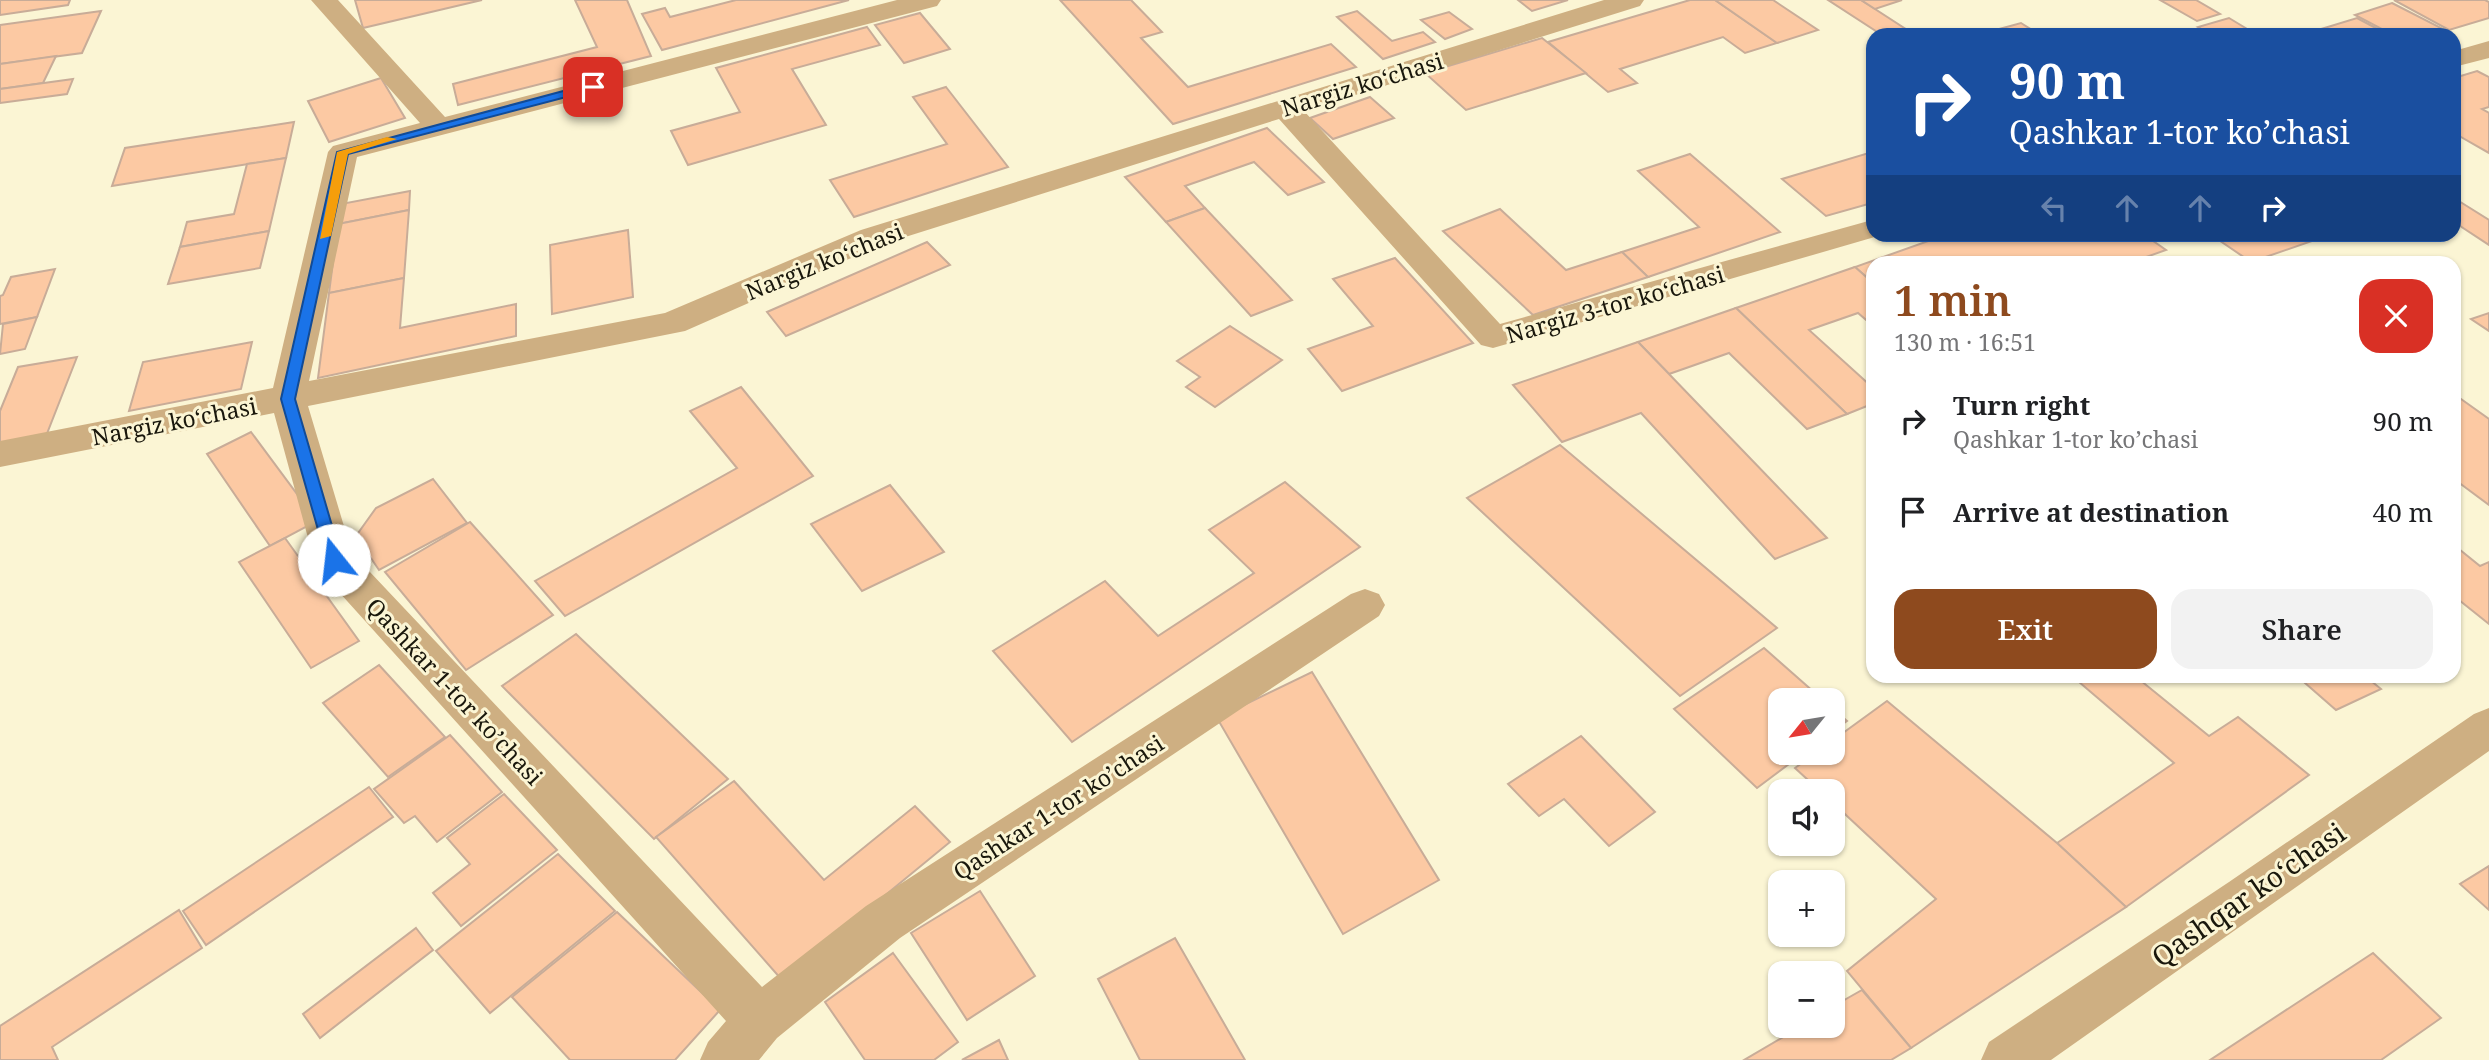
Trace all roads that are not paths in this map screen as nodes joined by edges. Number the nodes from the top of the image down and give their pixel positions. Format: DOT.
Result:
graph roads {
  1 [pos="324,0"];
  2 [pos="928,0"];
  3 [pos="1631,0"];
  4 [pos="2489,49"];
  5 [pos="2461,57"];
  6 [pos="1285,108"];
  7 [pos="439,127"];
  8 [pos="1866,232"];
  9 [pos="288,399"];
  10 [pos="0,454"];
  11 [pos="1365,605"];
  12 [pos="2489,727"];
  13 [pos="759,1020"];
  14 [pos="726,1060"];
  15 [pos="2007,1060"];
  1 -- 7 [label="street"];
  2 -- 7 [label="street, Qashkar 1-tor koʼchasi"];
  3 -- 6 [label="street, Nargiz koʻchasi"];
  4 -- 5 [label="street"];
  6 -- 8 [label="street, Nargiz 3-tor koʻchasi"];
  6 -- 9 [label="street, Nargiz koʻchasi"];
  7 -- 9 [label="street, Qashkar 1-tor koʼchasi"];
  9 -- 10 [label="street, Nargiz koʻchasi"];
  9 -- 13 [label="street, Qashkar 1-tor koʼchasi"];
  11 -- 13 [label="street, Qashkar 1-tor koʼchasi"];
  12 -- 15 [label="street, Qashqar koʻchasi"];
  13 -- 14 [label="street, Qashkar 1-tor koʼchasi"];
}
